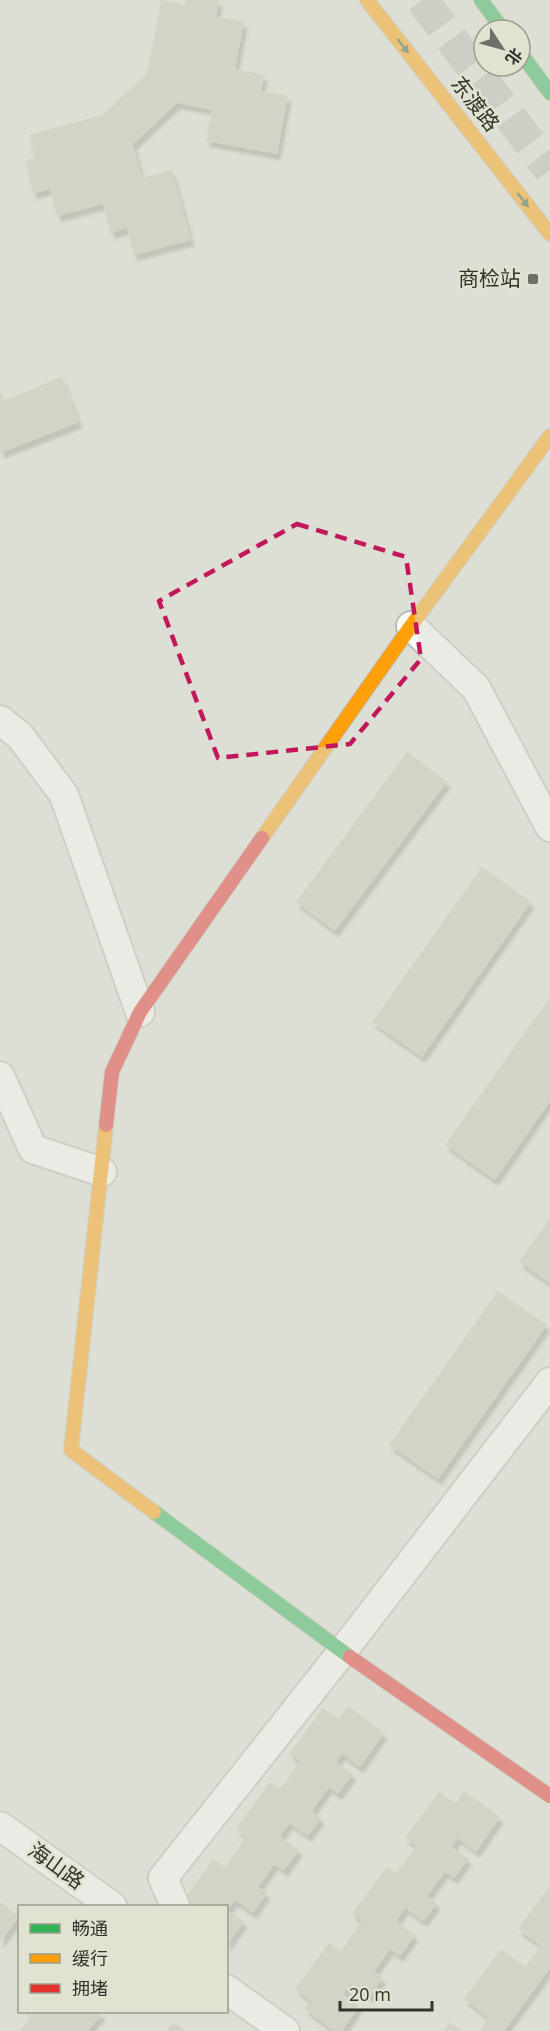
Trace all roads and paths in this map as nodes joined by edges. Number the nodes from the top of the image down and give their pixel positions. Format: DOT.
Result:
graph roads {
  1 [pos="368,0"];
  2 [pos="481,0"];
  3 [pos="494,18"];
  4 [pos="532,68"];
  5 [pos="550,93"];
  6 [pos="550,234"];
  7 [pos="550,436"];
  8 [pos="411,626"];
  9 [pos="0,720"];
  10 [pos="550,827"];
  11 [pos="140,1012"];
  12 [pos="0,1076"];
  13 [pos="102,1172"];
  14 [pos="550,1382"];
  15 [pos="342,1652"];
  16 [pos="550,1796"];
  17 [pos="0,1826"];
  18 [pos="111,1905"];
  19 [pos="175,1905"];
  20 [pos="228,1990"];
  21 [pos="285,2031"];
  1 -- 6 [label="street, 东渡路, one-way"];
  2 -- 3 [label="street"];
  4 -- 5 [label="street"];
  7 -- 8 [label="street"];
  8 -- 10 [label="street"];
  8 -- 11 [label="street"];
  9 -- 11 [label="street"];
  11 -- 13 [label="street"];
  12 -- 13 [label="street"];
  13 -- 15 [label="street"];
  14 -- 15 [label="street"];
  15 -- 16 [label="street"];
  15 -- 19 [label="street"];
  17 -- 18 [label="street, 海山路"];
  20 -- 21 [label="street"];
}
